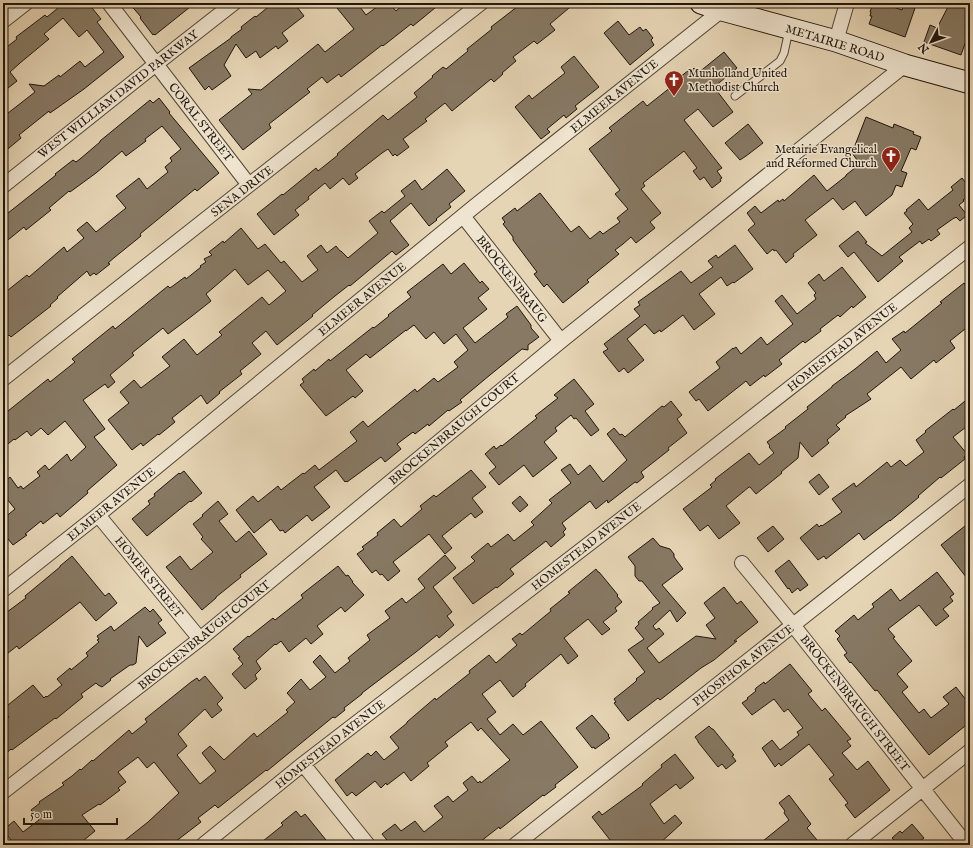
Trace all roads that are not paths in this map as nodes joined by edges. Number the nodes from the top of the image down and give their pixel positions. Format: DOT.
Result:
graph roads {
  1 [pos="26,3"];
  2 [pos="109,3"];
  3 [pos="234,3"];
  4 [pos="481,3"];
  5 [pos="701,3"];
  6 [pos="847,3"];
  7 [pos="722,10"];
  8 [pos="3,21"];
  9 [pos="790,28"];
  10 [pos="836,41"];
  11 [pos="156,64"];
  12 [pos="905,65"];
  13 [pos="967,85"];
  14 [pos="735,96"];
  15 [pos="249,185"];
  16 [pos="3,186"];
  17 [pos="463,216"];
  18 [pos="970,247"];
  19 [pos="561,341"];
  20 [pos="3,379"];
  21 [pos="970,485"];
  22 [pos="98,515"];
  23 [pos="742,562"];
  24 [pos="3,590"];
  25 [pos="793,625"];
  26 [pos="200,639"];
  27 [pos="970,751"];
  28 [pos="304,764"];
  29 [pos="923,789"];
  30 [pos="3,792"];
  31 [pos="202,845"];
  32 [pos="368,845"];
  33 [pos="515,845"];
  34 [pos="852,845"];
  35 [pos="967,845"];
  1 -- 8 [label="street"];
  2 -- 11 [label="street, CORAL STREET"];
  3 -- 11 [label="street, WEST WILLIAM DAVID PARKWAY"];
  4 -- 15 [label="street, SENA DRIVE"];
  5 -- 7 [label="main road, METAIRIE ROAD"];
  6 -- 10 [label="street"];
  7 -- 9 [label="main road, METAIRIE ROAD"];
  7 -- 17 [label="street, ELMEER AVENUE"];
  9 -- 10 [label="main road, METAIRIE ROAD"];
  9 -- 14 [label="lane"];
  10 -- 12 [label="main road, METAIRIE ROAD"];
  11 -- 15 [label="street, CORAL STREET"];
  11 -- 16 [label="street, WEST WILLIAM DAVID PARKWAY"];
  12 -- 13 [label="main road, METAIRIE ROAD"];
  12 -- 19 [label="street, BROCKENBRAUGH COURT"];
  15 -- 20 [label="street, SENA DRIVE"];
  17 -- 19 [label="street, BROCKENBRAUG"];
  17 -- 22 [label="street, ELMEER AVENUE"];
  18 -- 28 [label="street, HOMESTEAD AVENUE"];
  19 -- 26 [label="street, BROCKENBRAUGH COURT"];
  21 -- 25 [label="street, PHOSPHOR AVENUE"];
  22 -- 24 [label="street, ELMEER AVENUE"];
  22 -- 26 [label="street, HOMER STREET"];
  23 -- 25 [label="street, BROCKENBRAUGH STREET"];
  25 -- 29 [label="street, BROCKENBRAUGH STREET"];
  25 -- 33 [label="street, PHOSPHOR AVENUE"];
  26 -- 30 [label="street, BROCKENBRAUGH COURT"];
  27 -- 29 [label="street"];
  28 -- 31 [label="street, HOMESTEAD AVENUE"];
  28 -- 32 [label="street"];
  29 -- 34 [label="street"];
  29 -- 35 [label="street, BROCKENBRAUGH STREET"];
}
